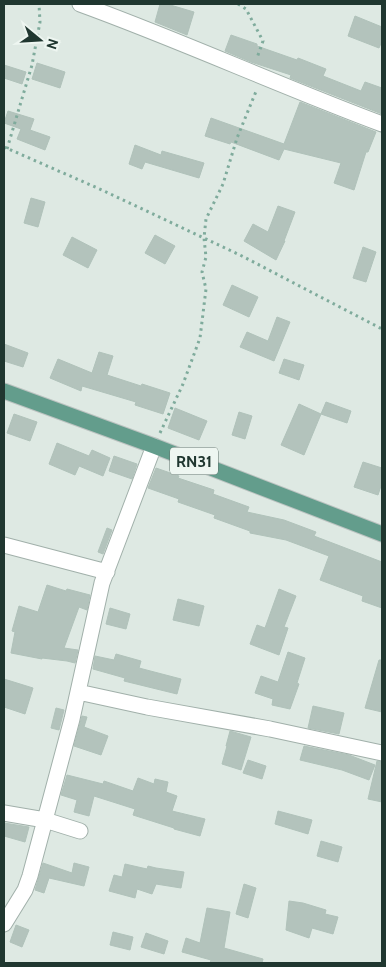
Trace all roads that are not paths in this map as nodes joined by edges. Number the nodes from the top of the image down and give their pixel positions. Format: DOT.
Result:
graph roads {
  1 [pos="80,4"];
  2 [pos="382,124"];
  3 [pos="4,391"];
  4 [pos="154,446"];
  5 [pos="382,534"];
  6 [pos="4,545"];
  7 [pos="106,572"];
  8 [pos="78,692"];
  9 [pos="382,753"];
  10 [pos="4,813"];
  11 [pos="45,820"];
  12 [pos="80,831"];
  13 [pos="4,924"];
  1 -- 2 [label="street"];
  3 -- 4 [label="main road, RN31"];
  4 -- 5 [label="main road, RN31"];
  4 -- 7 [label="street"];
  6 -- 7 [label="street"];
  7 -- 8 [label="street"];
  8 -- 9 [label="street"];
  8 -- 11 [label="street"];
  10 -- 11 [label="street"];
  11 -- 12 [label="street"];
  11 -- 13 [label="street"];
}
